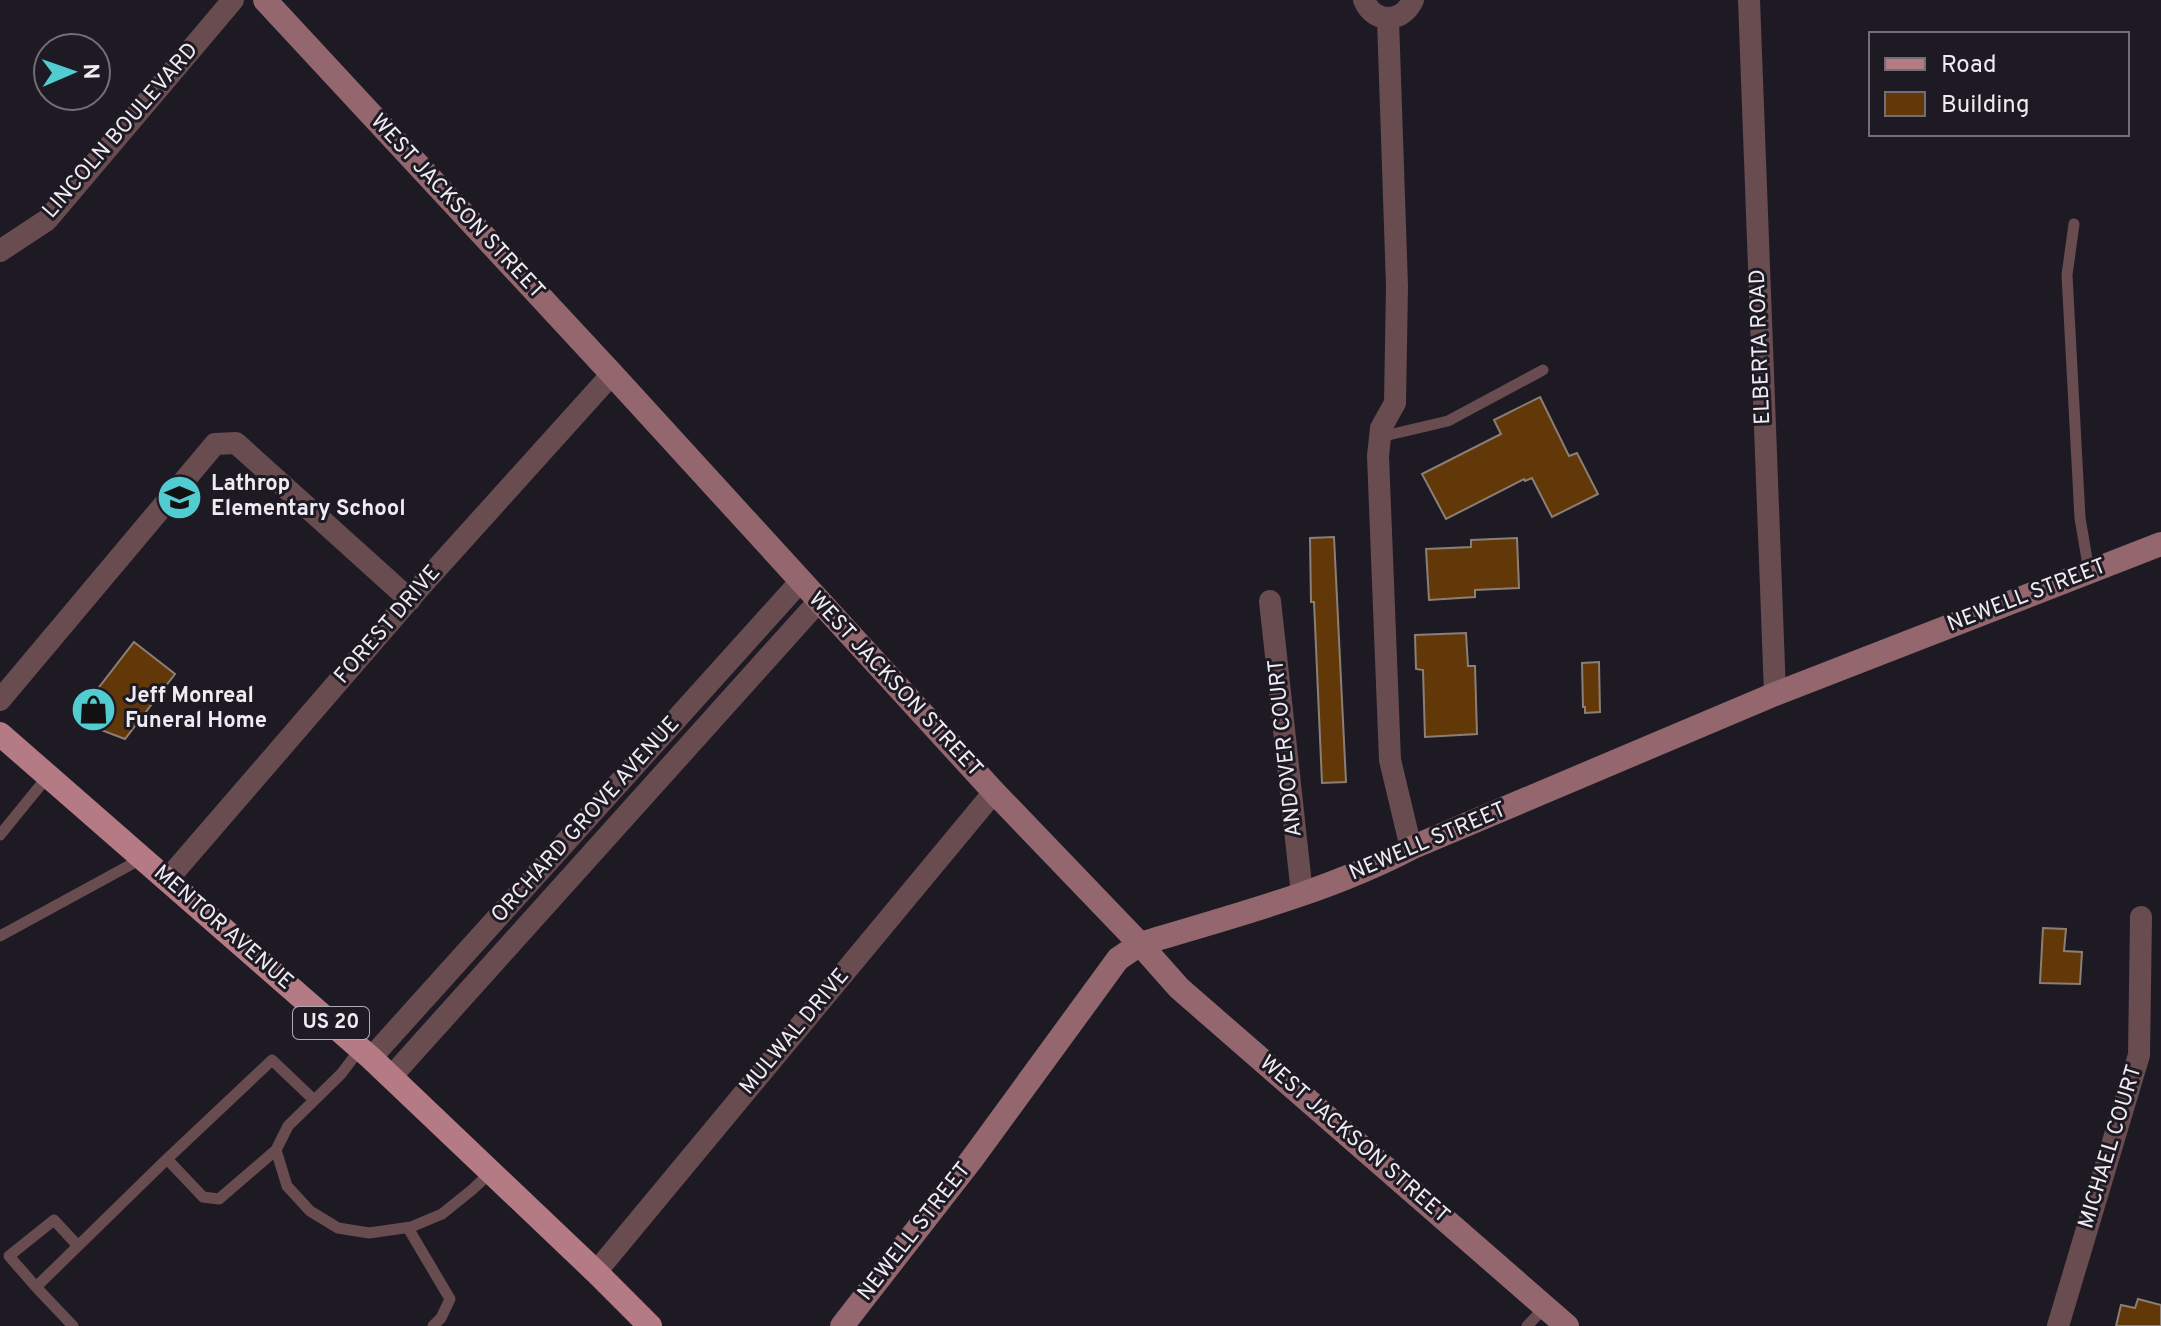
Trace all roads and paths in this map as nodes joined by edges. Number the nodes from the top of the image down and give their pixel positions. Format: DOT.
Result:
graph roads {
  1 [pos="233,0"];
  2 [pos="265,0"];
  3 [pos="1364,0"];
  4 [pos="1413,0"];
  5 [pos="1749,0"];
  6 [pos="1388,19"];
  7 [pos="2074,224"];
  8 [pos="0,251"];
  9 [pos="1543,370"];
  10 [pos="612,374"];
  11 [pos="1380,437"];
  12 [pos="2161,544"];
  13 [pos="2089,571"];
  14 [pos="800,582"];
  15 [pos="410,600"];
  16 [pos="1270,601"];
  17 [pos="818,602"];
  18 [pos="1775,694"];
  19 [pos="0,700"];
  20 [pos="0,734"];
  21 [pos="48,775"];
  22 [pos="994,792"];
  23 [pos="0,835"];
  24 [pos="1411,848"];
  25 [pos="143,858"];
  26 [pos="167,880"];
  27 [pos="1302,894"];
  28 [pos="2141,917"];
  29 [pos="0,936"];
  30 [pos="1140,944"];
  31 [pos="366,1053"];
  32 [pos="391,1077"];
  33 [pos="314,1100"];
  34 [pos="276,1150"];
  35 [pos="167,1159"];
  36 [pos="491,1172"];
  37 [pos="408,1228"];
  38 [pos="78,1246"];
  39 [pos="4,1259"];
  40 [pos="596,1272"];
  41 [pos="36,1287"];
  42 [pos="1546,1306"];
  43 [pos="73,1326"];
  44 [pos="433,1326"];
  45 [pos="650,1326"];
  46 [pos="842,1326"];
  47 [pos="1527,1326"];
  48 [pos="1567,1326"];
  49 [pos="2058,1326"];
  1 -- 8 [label="street, LINCOLN BOULEVARD"];
  2 -- 10 [label="street, WEST JACKSON STREET"];
  3 -- 6 [label="street"];
  4 -- 6 [label="street"];
  5 -- 18 [label="street, ELBERTA ROAD"];
  6 -- 11 [label="street"];
  7 -- 13 [label="lane"];
  9 -- 11 [label="lane"];
  10 -- 14 [label="street, WEST JACKSON STREET"];
  10 -- 15 [label="street, FOREST DRIVE"];
  11 -- 24 [label="street"];
  12 -- 13 [label="street, NEWELL STREET"];
  13 -- 18 [label="street, NEWELL STREET"];
  14 -- 17 [label="street, WEST JACKSON STREET"];
  14 -- 31 [label="street, ORCHARD GROVE AVENUE"];
  15 -- 19 [label="street"];
  15 -- 26 [label="street, FOREST DRIVE"];
  16 -- 27 [label="street, ANDOVER COURT"];
  17 -- 22 [label="street, WEST JACKSON STREET"];
  17 -- 32 [label="street, ORCHARD GROVE AVENUE"];
  18 -- 24 [label="street, NEWELL STREET"];
  20 -- 21 [label="main road, MENTOR AVENUE / US 20"];
  21 -- 23 [label="lane"];
  21 -- 25 [label="main road, MENTOR AVENUE / US 20"];
  22 -- 30 [label="street, WEST JACKSON STREET"];
  22 -- 40 [label="street, MULWAL DRIVE"];
  24 -- 27 [label="street, NEWELL STREET"];
  25 -- 26 [label="main road, MENTOR AVENUE / US 20"];
  25 -- 29 [label="lane"];
  26 -- 31 [label="main road, MENTOR AVENUE / US 20"];
  27 -- 30 [label="street, NEWELL STREET"];
  28 -- 49 [label="street, MICHAEL COURT"];
  30 -- 42 [label="street, WEST JACKSON STREET"];
  30 -- 46 [label="street, NEWELL STREET"];
  31 -- 32 [label="main road, MENTOR AVENUE / US 20"];
  31 -- 33 [label="lane"];
  32 -- 36 [label="main road, MENTOR AVENUE / US 20"];
  33 -- 34 [label="lane"];
  33 -- 35 [label="lane"];
  34 -- 35 [label="lane"];
  34 -- 37 [label="lane"];
  35 -- 38 [label="lane"];
  36 -- 37 [label="lane"];
  36 -- 40 [label="main road, MENTOR AVENUE / US 20"];
  37 -- 44 [label="lane"];
  38 -- 39 [label="lane"];
  38 -- 41 [label="lane"];
  39 -- 41 [label="lane"];
  40 -- 45 [label="main road, MENTOR AVENUE / US 20"];
  41 -- 43 [label="lane"];
  42 -- 47 [label="lane"];
  42 -- 48 [label="street, WEST JACKSON STREET"];
}
